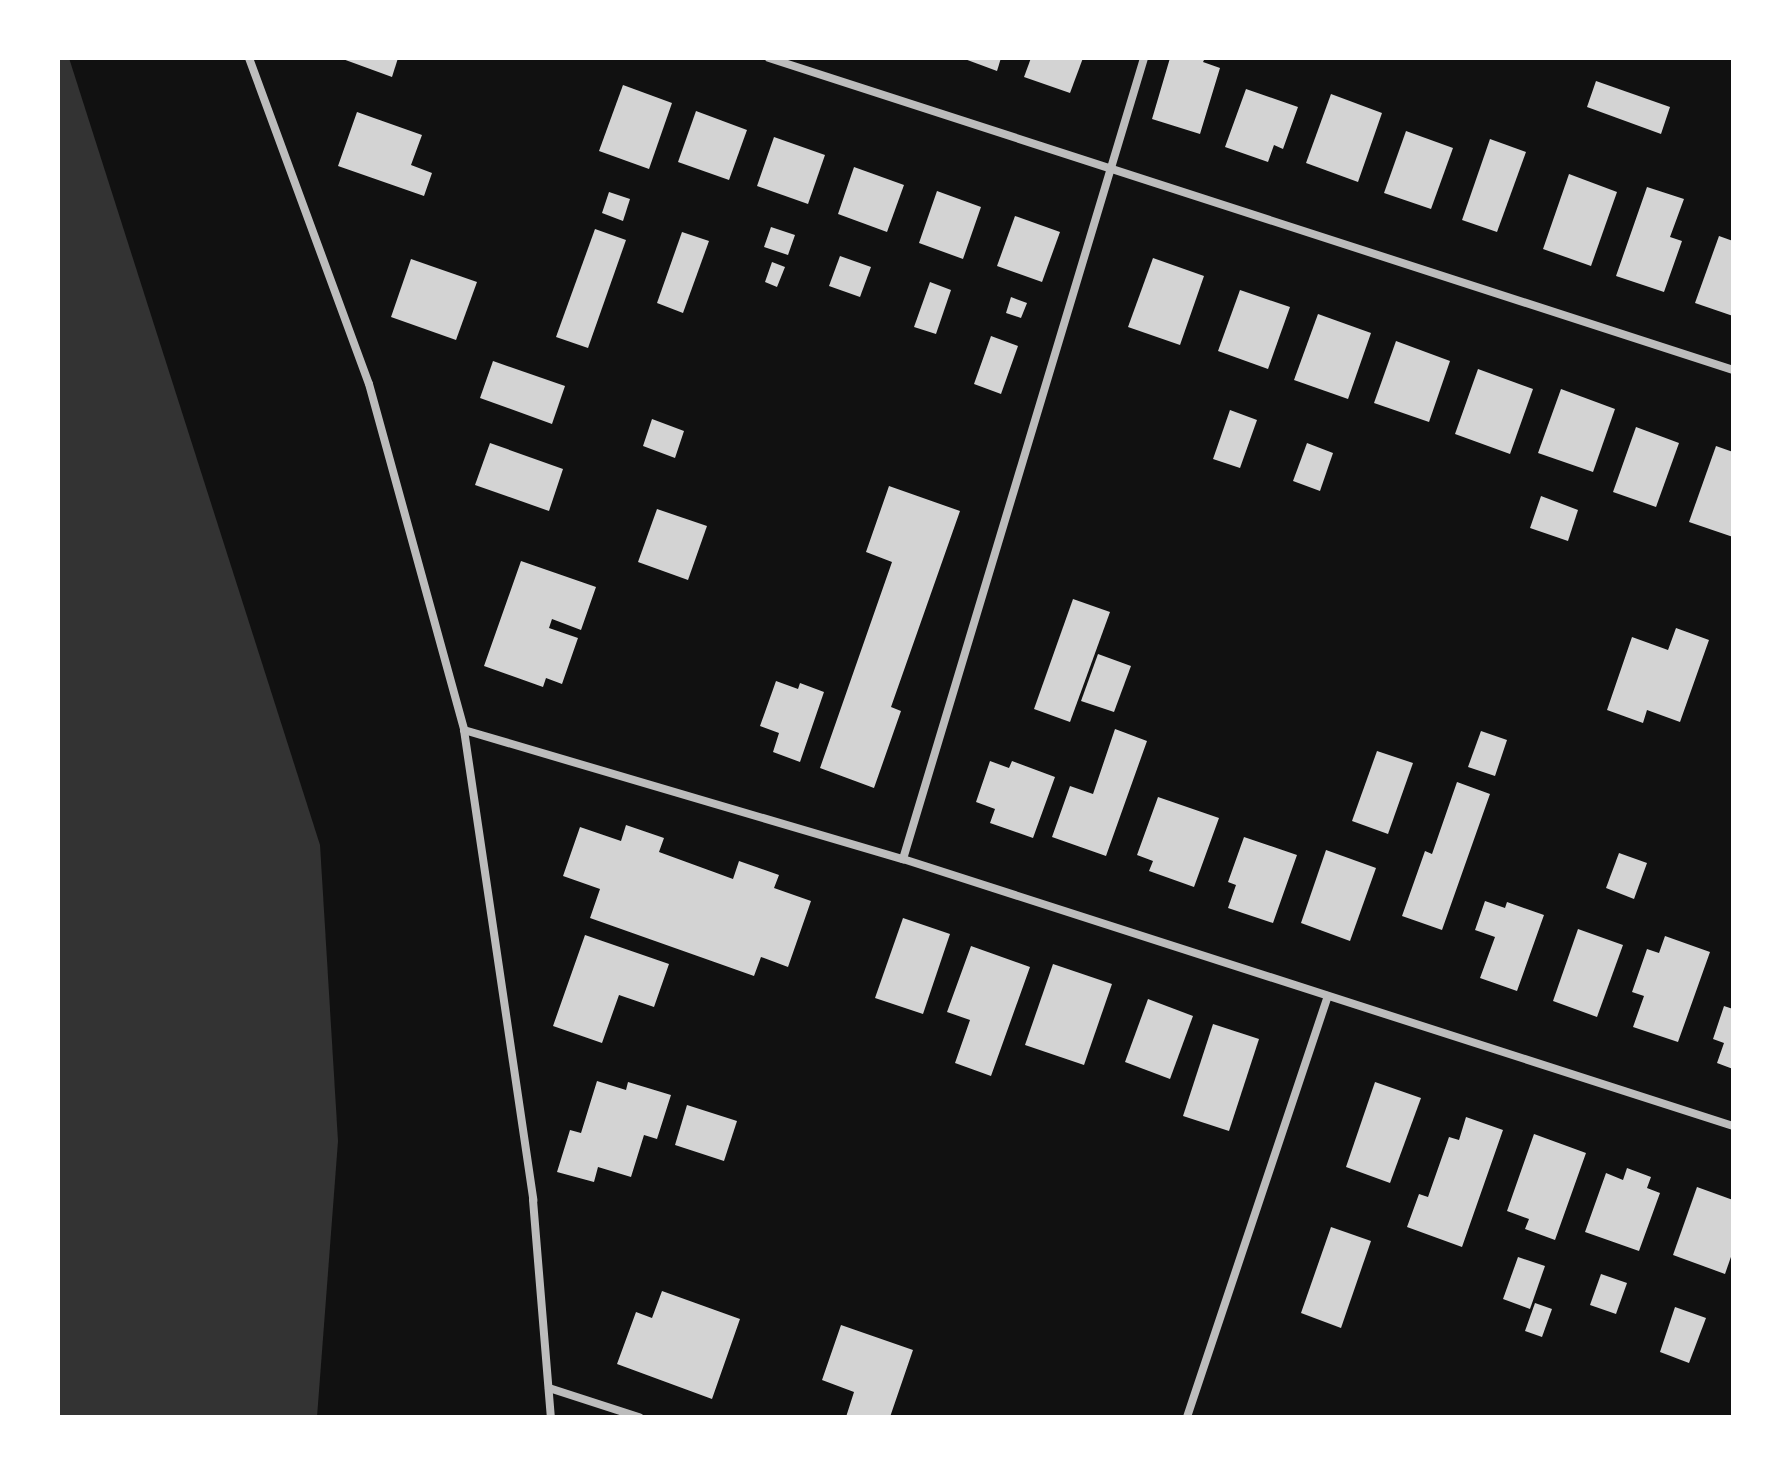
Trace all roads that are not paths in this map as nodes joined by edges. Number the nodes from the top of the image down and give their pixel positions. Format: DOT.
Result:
graph roads {
  1 [pos="249,58"];
  2 [pos="769,58"];
  3 [pos="1144,58"];
  4 [pos="1109,169"];
  5 [pos="1733,370"];
  6 [pos="464,730"];
  7 [pos="903,859"];
  8 [pos="1328,996"];
  9 [pos="1733,1126"];
  10 [pos="549,1388"];
  11 [pos="551,1417"];
  12 [pos="639,1417"];
  13 [pos="1187,1417"];
  1 -- 6 [label="street"];
  2 -- 4 [label="street"];
  3 -- 4 [label="street"];
  4 -- 5 [label="street"];
  4 -- 7 [label="street"];
  6 -- 7 [label="street"];
  6 -- 10 [label="street"];
  7 -- 8 [label="street"];
  8 -- 9 [label="street"];
  8 -- 13 [label="street"];
  10 -- 11 [label="street"];
  10 -- 12 [label="street"];
}
